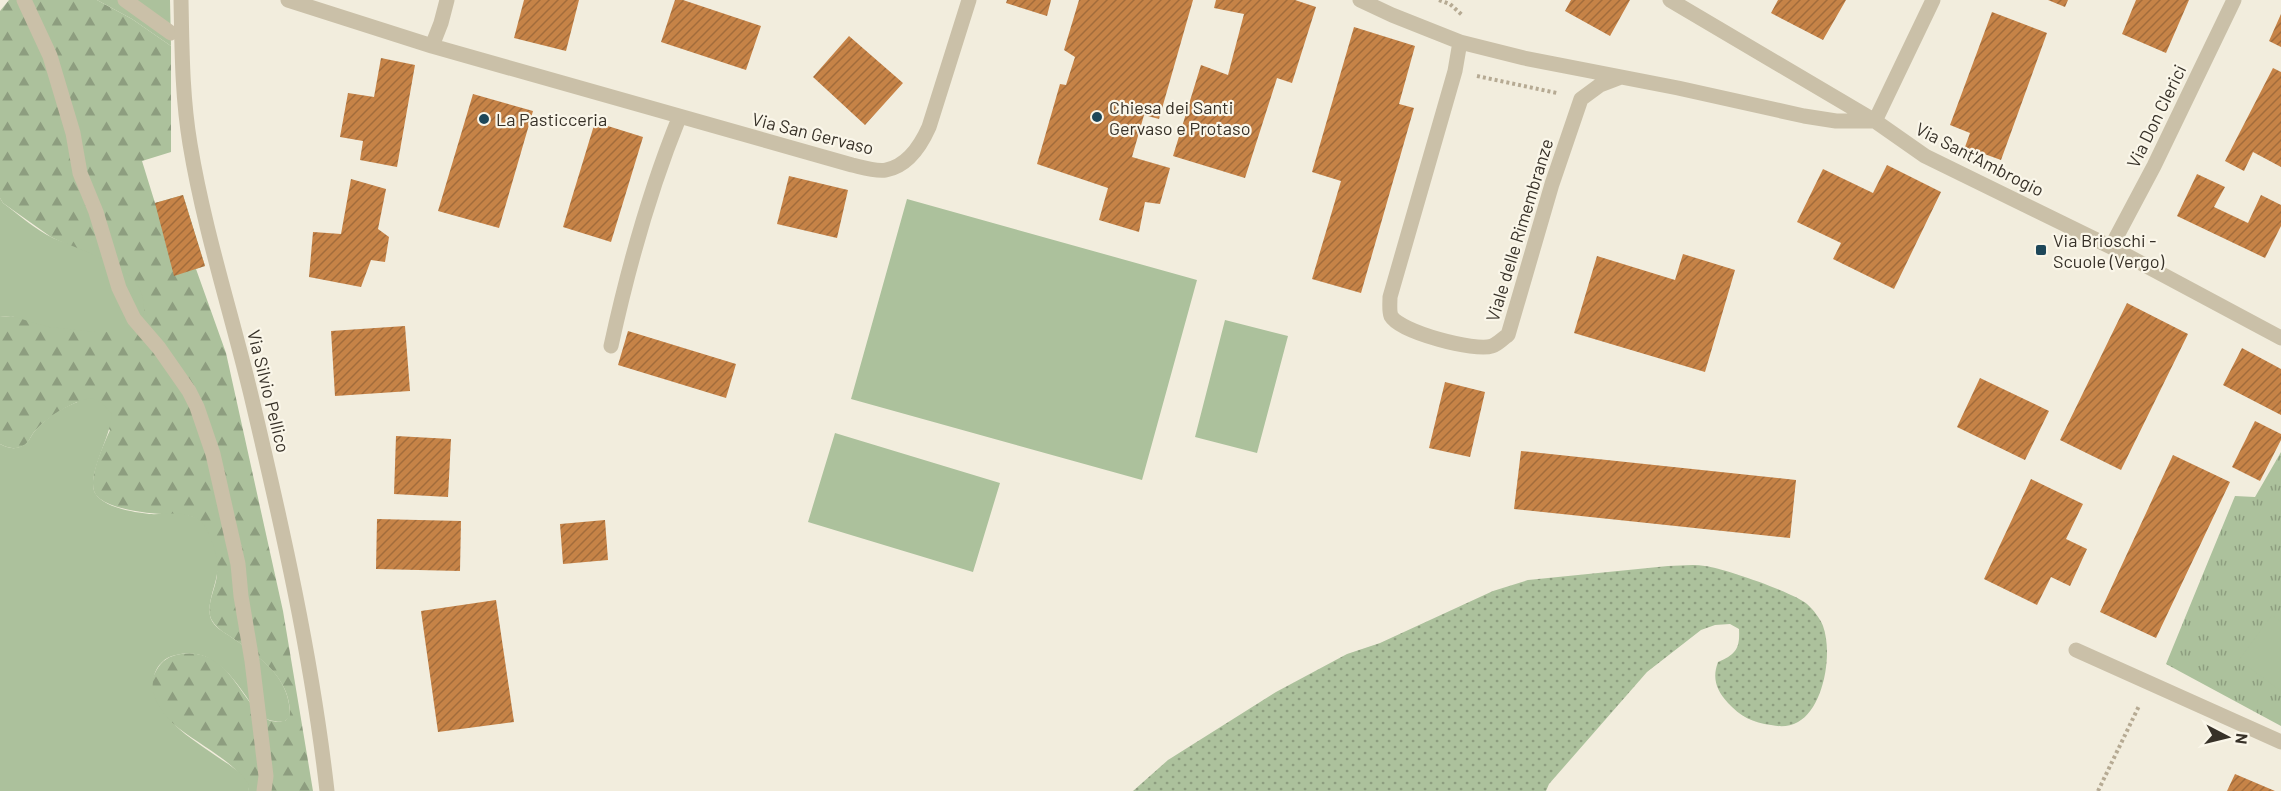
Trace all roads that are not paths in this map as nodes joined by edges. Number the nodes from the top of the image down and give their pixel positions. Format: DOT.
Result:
graph roads {
  1 [pos="24,0"];
  2 [pos="125,0"];
  3 [pos="181,0"];
  4 [pos="288,0"];
  5 [pos="447,0"];
  6 [pos="969,0"];
  7 [pos="1360,0"];
  8 [pos="1670,0"];
  9 [pos="1933,0"];
  10 [pos="2234,0"];
  11 [pos="171,33"];
  12 [pos="1461,42"];
  13 [pos="432,46"];
  14 [pos="1621,76"];
  15 [pos="679,118"];
  16 [pos="1875,121"];
  17 [pos="2111,247"];
  18 [pos="2281,338"];
  19 [pos="611,346"];
  20 [pos="2076,650"];
  21 [pos="2281,742"];
  22 [pos="264,791"];
  23 [pos="327,791"];
  1 -- 22 [label="street"];
  2 -- 11 [label="street"];
  3 -- 23 [label="street, Via Silvio Pellico"];
  4 -- 13 [label="street, Via San Gervaso"];
  5 -- 13 [label="street"];
  6 -- 15 [label="street, Via San Gervaso"];
  7 -- 12 [label="street"];
  8 -- 16 [label="street, Via Sant'Ambrogio"];
  9 -- 16 [label="street"];
  10 -- 17 [label="street, Via Don Clerici"];
  12 -- 14 [label="street"];
  12 -- 14 [label="street, Viale delle Rimembranze"];
  13 -- 15 [label="street, Via San Gervaso"];
  14 -- 16 [label="street"];
  15 -- 19 [label="street"];
  16 -- 17 [label="street, Via Sant'Ambrogio"];
  17 -- 18 [label="street, Via Sant'Ambrogio"];
  20 -- 21 [label="street"];
}
